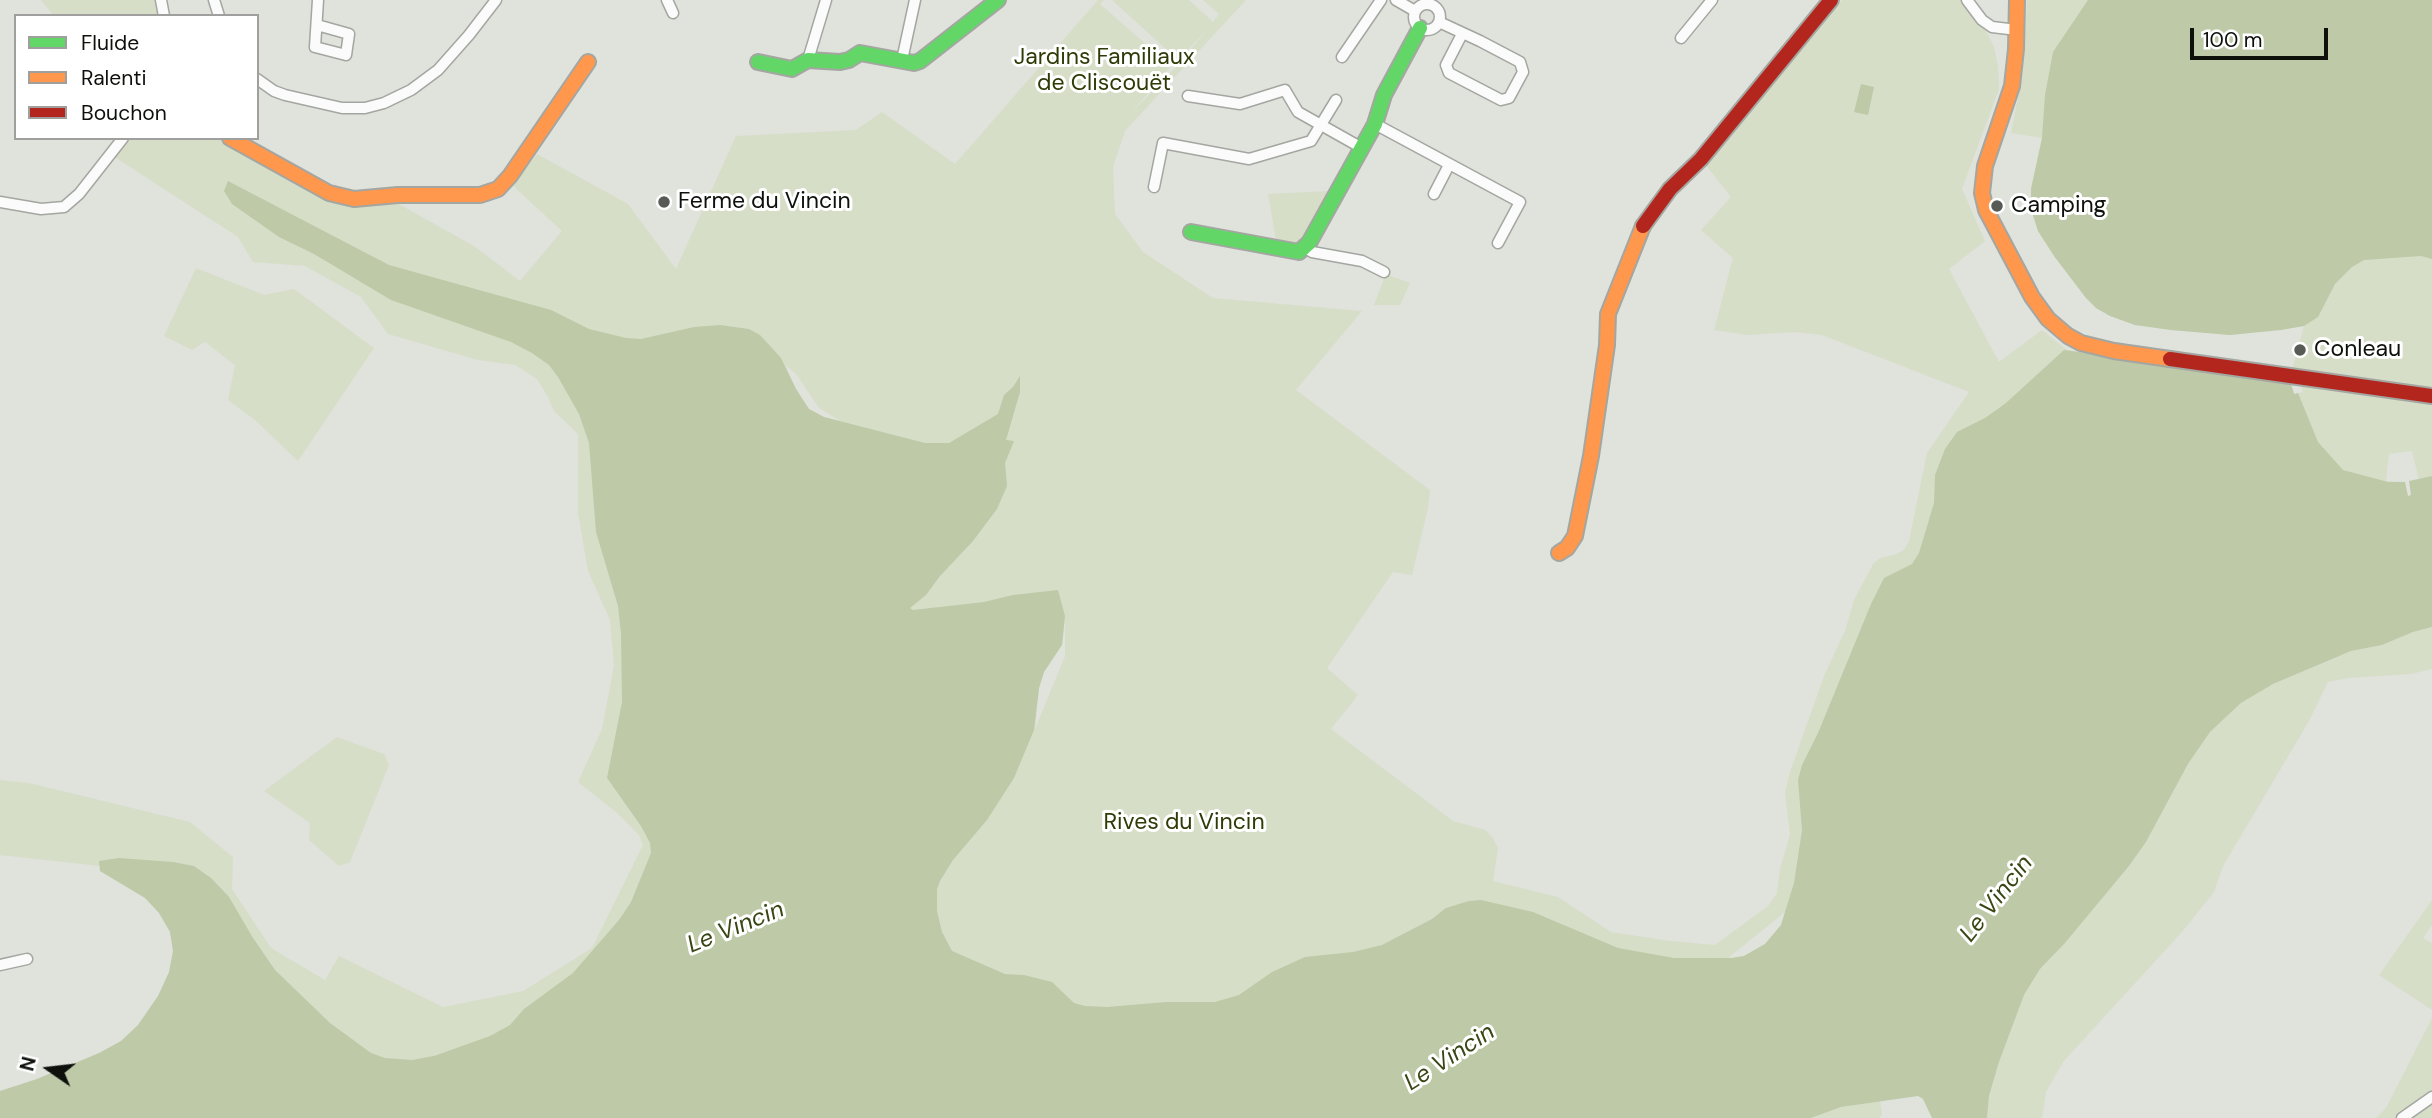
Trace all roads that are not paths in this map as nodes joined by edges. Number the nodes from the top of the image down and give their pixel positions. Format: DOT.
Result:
graph roads {
  1 [pos="318,0"];
  2 [pos="496,0"];
  3 [pos="667,0"];
  4 [pos="826,0"];
  5 [pos="915,0"];
  6 [pos="1381,0"];
  7 [pos="1396,0"];
  8 [pos="1712,0"];
  9 [pos="1831,0"];
  10 [pos="1967,0"];
  11 [pos="2017,0"];
  12 [pos="1434,2"];
  13 [pos="992,3"];
  14 [pos="1415,11"];
  15 [pos="673,13"];
  16 [pos="1439,22"];
  17 [pos="317,25"];
  18 [pos="1420,28"];
  19 [pos="2017,30"];
  20 [pos="1462,34"];
  21 [pos="1681,38"];
  22 [pos="1342,57"];
  23 [pos="808,60"];
  24 [pos="902,60"];
  25 [pos="588,62"];
  26 [pos="758,62"];
  27 [pos="259,80"];
  28 [pos="1188,96"];
  29 [pos="1336,100"];
  30 [pos="1375,124"];
  31 [pos="1322,125"];
  32 [pos="118,140"];
  33 [pos="234,140"];
  34 [pos="1362,148"];
  35 [pos="1449,165"];
  36 [pos="1154,187"];
  37 [pos="1434,194"];
  38 [pos="0,202"];
  39 [pos="1191,232"];
  40 [pos="1498,243"];
  41 [pos="1304,247"];
  42 [pos="1384,272"];
  43 [pos="2432,396"];
  44 [pos="1559,552"];
  45 [pos="27,959"];
  46 [pos="0,965"];
  47 [pos="2432,1097"];
  48 [pos="2402,1118"];
  1 -- 17 [label="street"];
  2 -- 27 [label="street"];
  3 -- 15 [label="street"];
  4 -- 23 [label="street"];
  5 -- 24 [label="street"];
  6 -- 22 [label="street"];
  7 -- 14 [label="street"];
  8 -- 21 [label="street"];
  9 -- 44 [label="street"];
  10 -- 19 [label="street"];
  11 -- 19 [label="street"];
  12 -- 14 [label="street"];
  12 -- 16 [label="street"];
  13 -- 24 [label="street"];
  14 -- 18 [label="street"];
  16 -- 18 [label="street"];
  16 -- 20 [label="street"];
  18 -- 30 [label="street"];
  19 -- 43 [label="street"];
  20 -- 20 [label="street"];
  23 -- 24 [label="street"];
  23 -- 26 [label="street"];
  25 -- 33 [label="street"];
  28 -- 31 [label="street"];
  29 -- 31 [label="street"];
  30 -- 34 [label="street"];
  30 -- 35 [label="street"];
  31 -- 34 [label="street"];
  31 -- 36 [label="street"];
  32 -- 38 [label="street"];
  34 -- 41 [label="street"];
  35 -- 37 [label="street"];
  35 -- 40 [label="street"];
  39 -- 41 [label="street"];
  41 -- 42 [label="street"];
  45 -- 46 [label="street"];
  47 -- 48 [label="street"];
}
